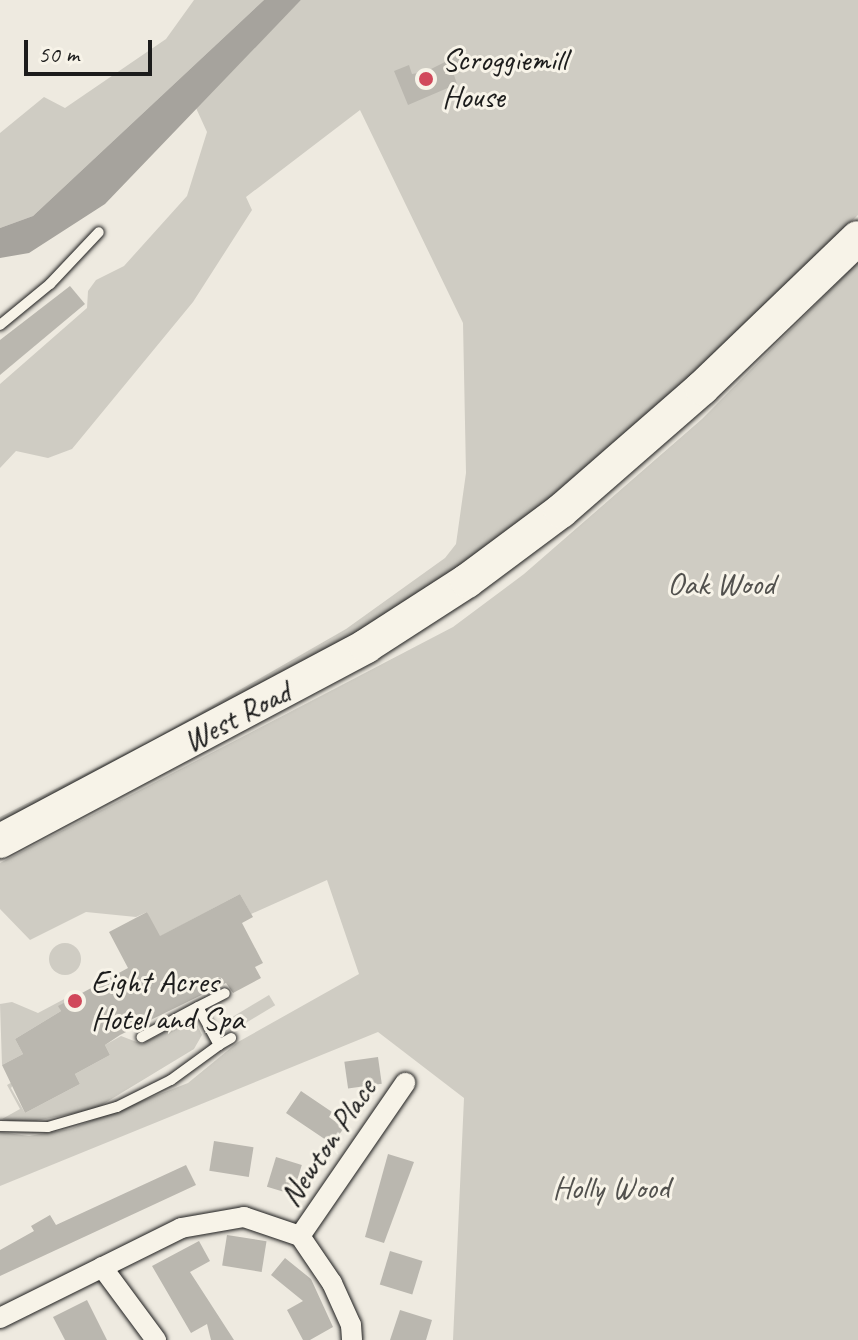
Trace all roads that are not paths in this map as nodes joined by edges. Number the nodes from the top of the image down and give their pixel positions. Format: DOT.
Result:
graph roads {
  1 [pos="99,232"];
  2 [pos="858,238"];
  3 [pos="0,325"];
  4 [pos="0,841"];
  5 [pos="225,993"];
  6 [pos="198,1007"];
  7 [pos="142,1037"];
  8 [pos="231,1038"];
  9 [pos="219,1045"];
  10 [pos="405,1083"];
  11 [pos="0,1126"];
  12 [pos="300,1236"];
  13 [pos="102,1267"];
  14 [pos="0,1318"];
  15 [pos="156,1340"];
  16 [pos="352,1340"];
  1 -- 3 [label="lane"];
  2 -- 4 [label="highway, West Road"];
  5 -- 6 [label="lane"];
  6 -- 7 [label="lane"];
  6 -- 9 [label="lane"];
  8 -- 9 [label="lane"];
  9 -- 11 [label="lane"];
  10 -- 12 [label="street, Newton Place"];
  12 -- 13 [label="street"];
  12 -- 16 [label="street"];
  13 -- 14 [label="street"];
  13 -- 15 [label="street"];
}
